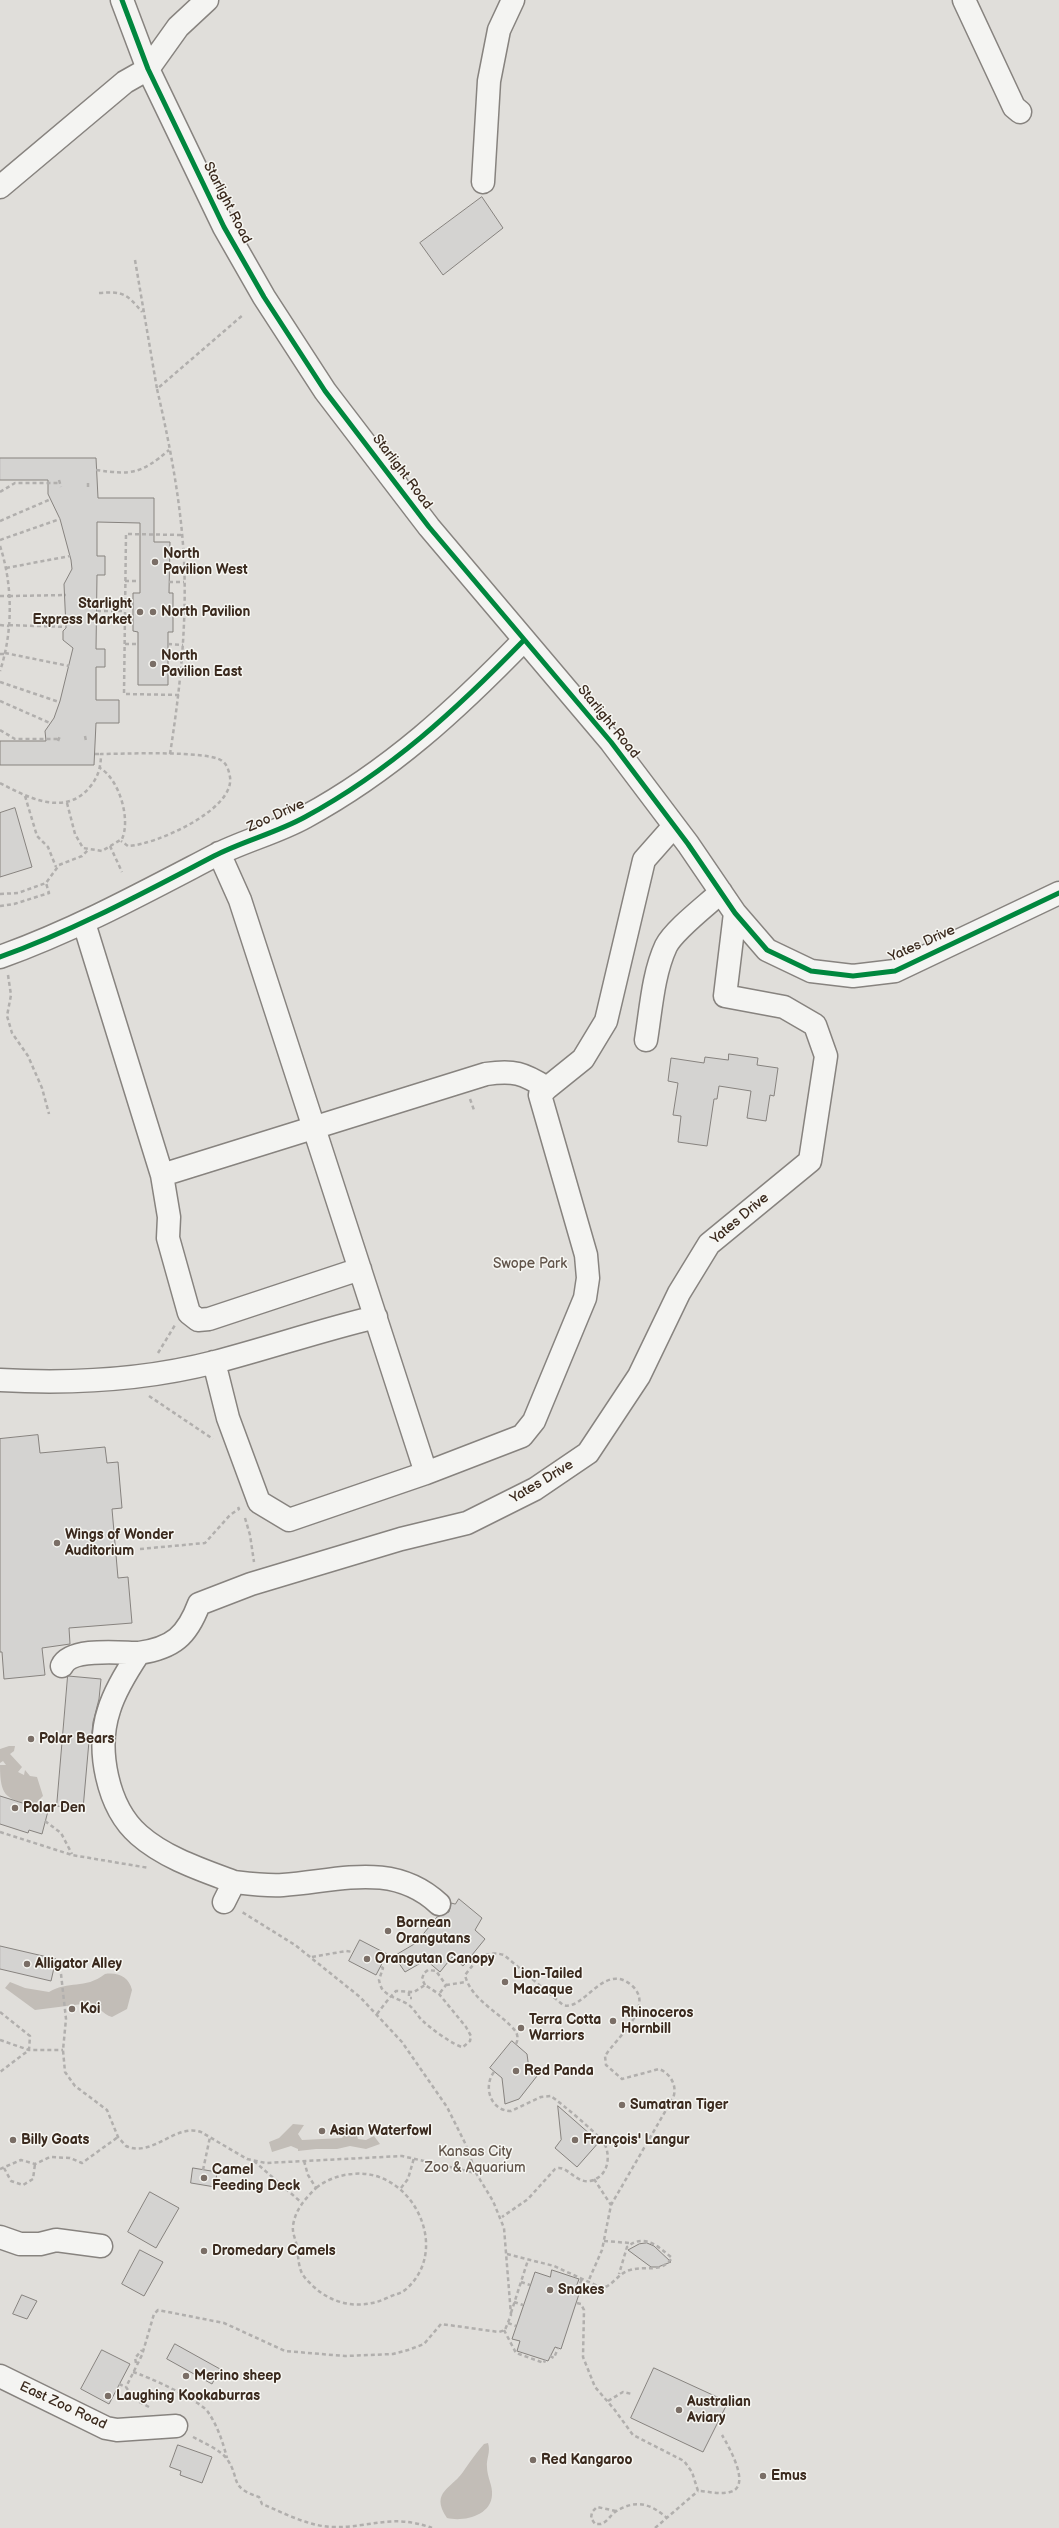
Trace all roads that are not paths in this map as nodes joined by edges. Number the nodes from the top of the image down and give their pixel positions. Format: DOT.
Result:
graph roads {
  1 [pos="122,0"];
  2 [pos="207,0"];
  3 [pos="513,0"];
  4 [pos="964,0"];
  5 [pos="148,69"];
  6 [pos="1020,112"];
  7 [pos="483,182"];
  8 [pos="0,187"];
  9 [pos="524,640"];
  10 [pos="674,826"];
  11 [pos="219,854"];
  12 [pos="721,892"];
  13 [pos="1059,893"];
  14 [pos="735,913"];
  15 [pos="84,924"];
  16 [pos="4,965"];
  17 [pos="646,1040"];
  18 [pos="547,1088"];
  19 [pos="314,1128"];
  20 [pos="162,1175"];
  21 [pos="360,1269"];
  22 [pos="376,1317"];
  23 [pos="214,1362"];
  24 [pos="0,1380"];
  25 [pos="426,1473"];
  26 [pos="139,1653"];
  27 [pos="62,1666"];
  28 [pos="234,1882"];
  29 [pos="224,1902"];
  30 [pos="439,1904"];
  31 [pos="0,2237"];
  32 [pos="101,2246"];
  33 [pos="0,2376"];
  34 [pos="176,2426"];
  1 -- 5 [label="street, Starlight Road"];
  2 -- 5 [label="street"];
  3 -- 7 [label="street"];
  4 -- 6 [label="street"];
  5 -- 8 [label="street"];
  5 -- 9 [label="street, Starlight Road"];
  9 -- 10 [label="street, Starlight Road"];
  9 -- 11 [label="street, Zoo Drive"];
  10 -- 12 [label="street, Starlight Road"];
  10 -- 18 [label="street"];
  11 -- 15 [label="street, Zoo Drive"];
  11 -- 19 [label="street"];
  12 -- 14 [label="street, Starlight Road"];
  12 -- 17 [label="street"];
  13 -- 14 [label="street, Yates Drive"];
  14 -- 26 [label="street, Yates Drive"];
  15 -- 16 [label="street, Zoo Drive"];
  15 -- 20 [label="street"];
  18 -- 19 [label="street"];
  18 -- 25 [label="street"];
  19 -- 20 [label="street"];
  19 -- 21 [label="street"];
  20 -- 21 [label="street"];
  21 -- 22 [label="street"];
  22 -- 23 [label="street"];
  22 -- 25 [label="street"];
  23 -- 24 [label="street"];
  23 -- 25 [label="street"];
  26 -- 27 [label="street"];
  26 -- 28 [label="street"];
  28 -- 29 [label="street"];
  28 -- 30 [label="street"];
  31 -- 32 [label="street"];
  33 -- 34 [label="street, East Zoo Road"];
}
